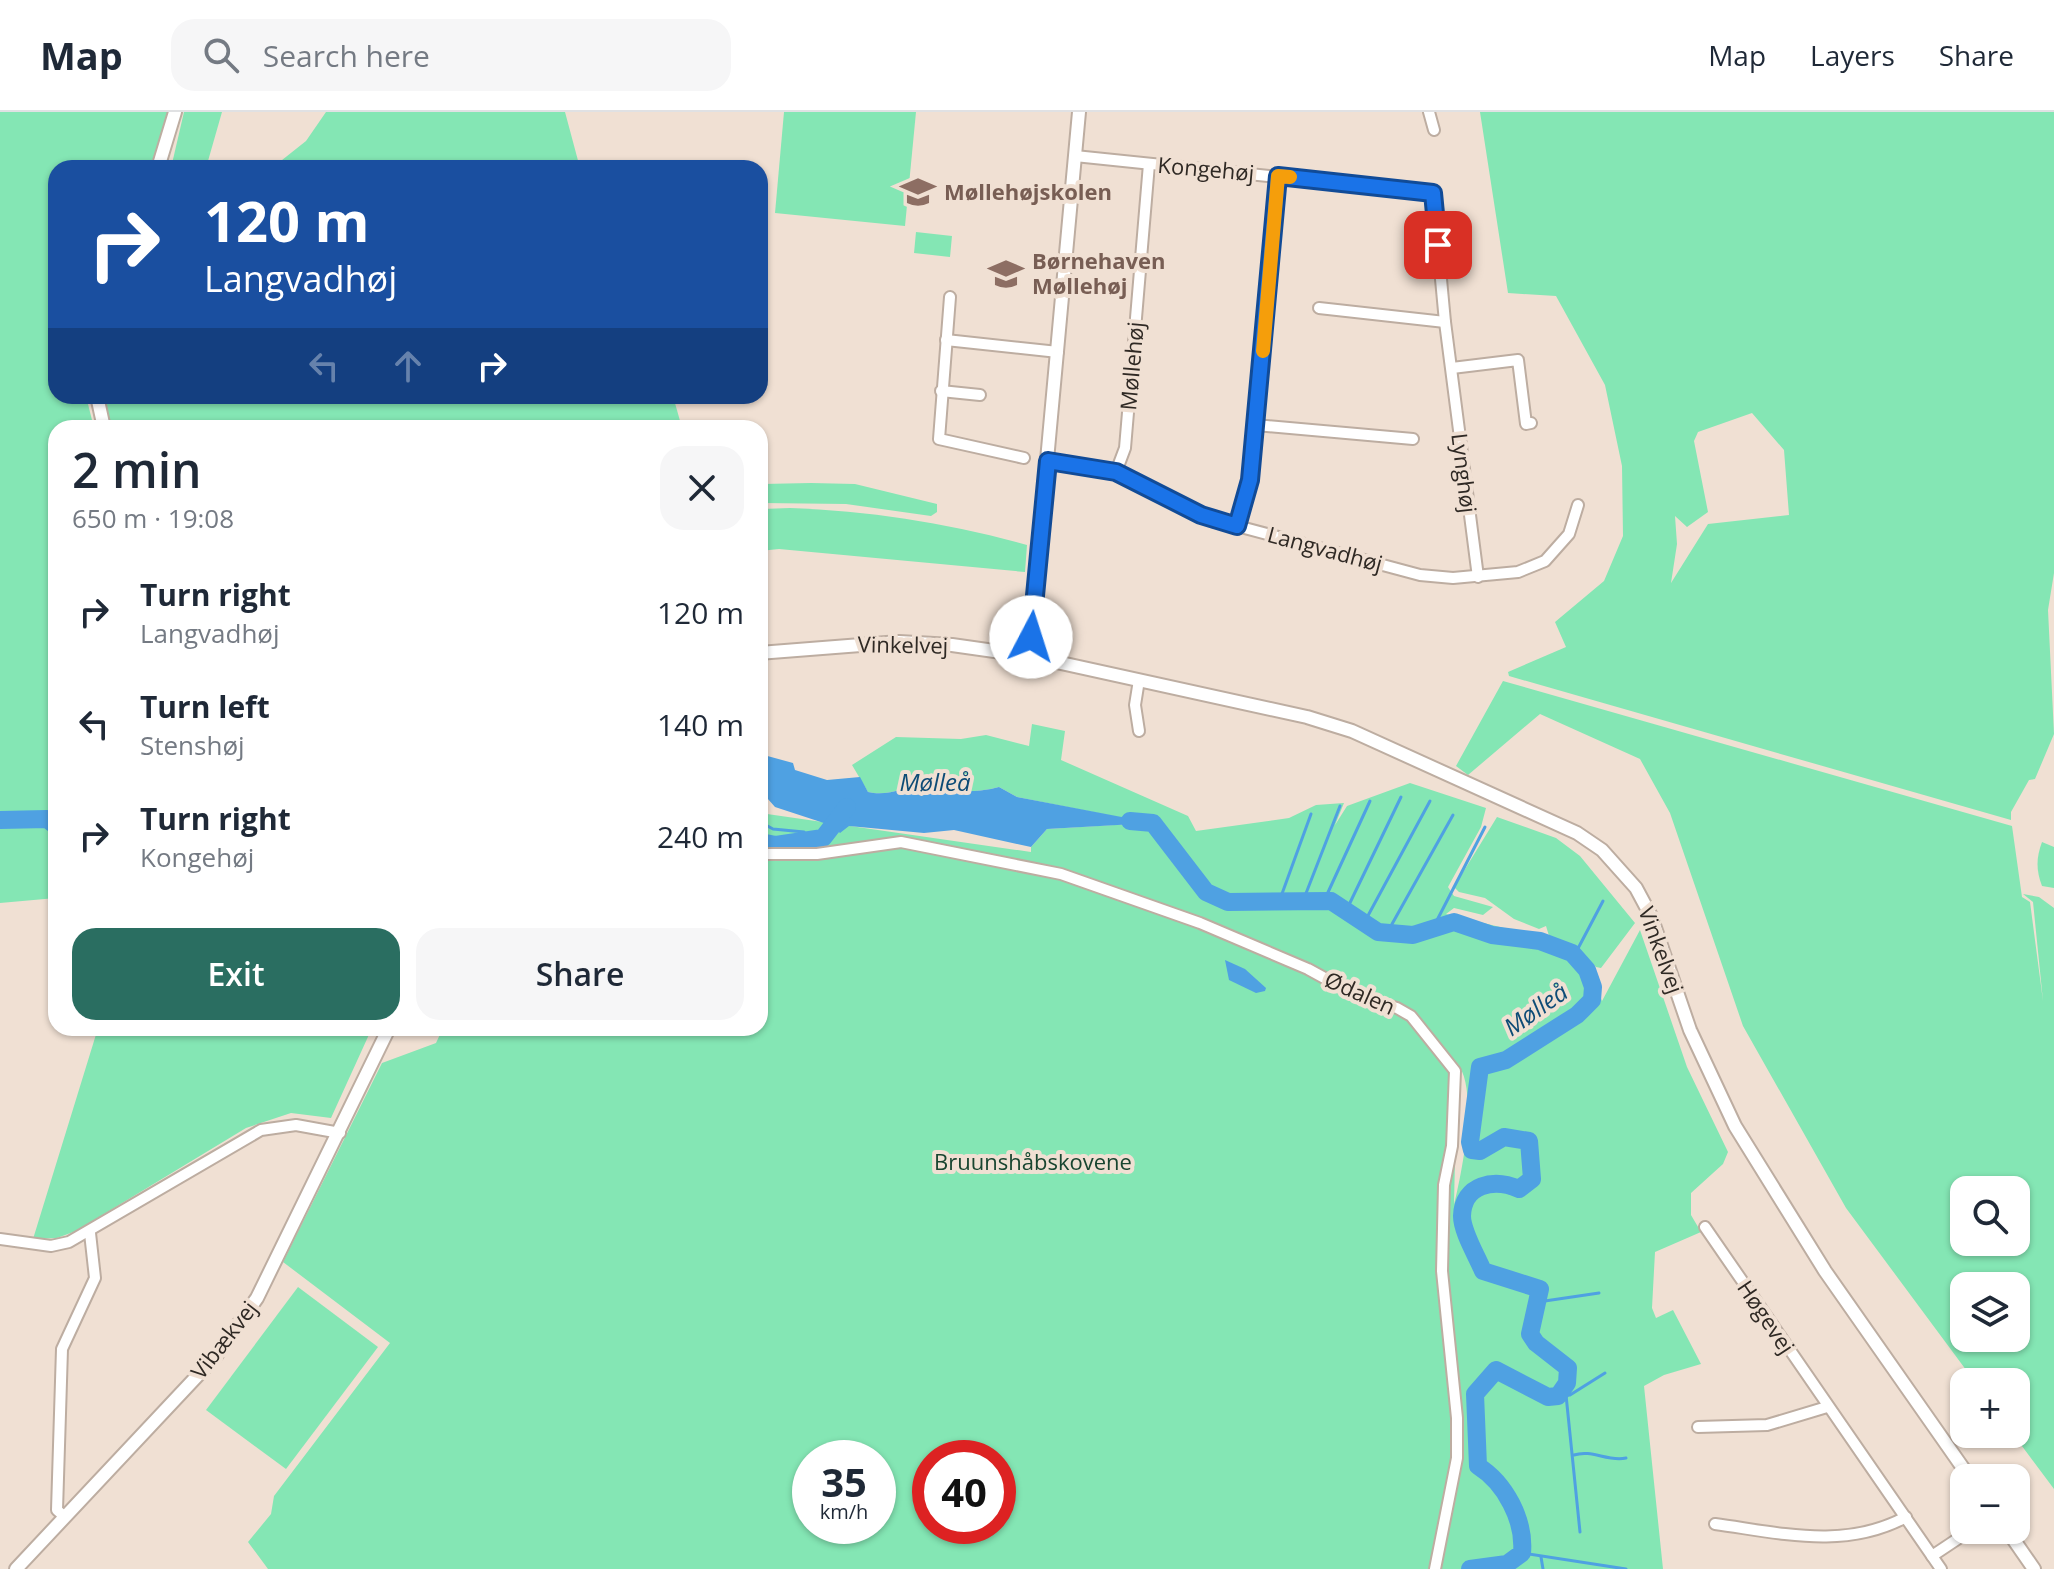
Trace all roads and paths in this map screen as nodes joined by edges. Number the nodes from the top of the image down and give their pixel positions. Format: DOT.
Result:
graph roads {
  1 [pos="175,112"];
  2 [pos="1079,112"];
  3 [pos="1429,112"];
  4 [pos="1434,130"];
  5 [pos="1075,156"];
  6 [pos="160,160"];
  7 [pos="1149,164"];
  8 [pos="1278,176"];
  9 [pos="1433,193"];
  10 [pos="950,297"];
  11 [pos="1319,308"];
  12 [pos="1445,322"];
  13 [pos="946,340"];
  14 [pos="1058,352"];
  15 [pos="1452,368"];
  16 [pos="941,391"];
  17 [pos="980,395"];
  18 [pos="1531,423"];
  19 [pos="1256,425"];
  20 [pos="1413,439"];
  21 [pos="1024,458"];
  22 [pos="1048,461"];
  23 [pos="1116,472"];
  24 [pos="1578,505"];
  25 [pos="1237,526"];
  26 [pos="1478,577"];
  27 [pos="768,652"];
  28 [pos="1029,656"];
  29 [pos="1139,680"];
  30 [pos="1139,731"];
  31 [pos="768,854"];
  32 [pos="385,1036"];
  33 [pos="340,1133"];
  34 [pos="1705,1227"];
  35 [pos="90,1233"];
  36 [pos="0,1239"];
  37 [pos="1827,1407"];
  38 [pos="1698,1427"];
  39 [pos="1960,1464"];
  40 [pos="65,1517"];
  41 [pos="1906,1517"];
  42 [pos="1715,1524"];
  43 [pos="1950,1544"];
  44 [pos="2017,1544"];
  45 [pos="1932,1556"];
  46 [pos="16,1569"];
  47 [pos="1435,1569"];
  48 [pos="1941,1569"];
  49 [pos="2034,1569"];
  1 -- 6 [label="street"];
  2 -- 5 [label="street"];
  3 -- 4 [label="street"];
  5 -- 7 [label="street, Kongehøj"];
  5 -- 14 [label="street"];
  7 -- 8 [label="street, Kongehøj"];
  7 -- 23 [label="street, Møllehøj"];
  8 -- 9 [label="street, Kongehøj"];
  8 -- 19 [label="street"];
  9 -- 12 [label="street, Lynghøj"];
  10 -- 13 [label="street"];
  11 -- 12 [label="street"];
  12 -- 15 [label="street, Lynghøj"];
  13 -- 14 [label="street"];
  13 -- 16 [label="street"];
  14 -- 22 [label="street"];
  15 -- 18 [label="street"];
  15 -- 26 [label="street, Lynghøj"];
  16 -- 17 [label="street"];
  16 -- 21 [label="street"];
  19 -- 20 [label="street"];
  19 -- 25 [label="street"];
  22 -- 23 [label="street, Langvadhøj"];
  22 -- 28 [label="street"];
  23 -- 25 [label="street, Langvadhøj"];
  24 -- 26 [label="street, Langvadhøj"];
  25 -- 26 [label="street, Langvadhøj"];
  27 -- 28 [label="street, Vinkelvej"];
  28 -- 29 [label="street, Vinkelvej"];
  29 -- 30 [label="street"];
  29 -- 39 [label="street, Vinkelvej"];
  31 -- 47 [label="street, Ødalen"];
  32 -- 33 [label="street, Vibækvej"];
  33 -- 35 [label="street"];
  33 -- 40 [label="street, Vibækvej"];
  34 -- 37 [label="street, Høgevej"];
  35 -- 36 [label="street"];
  35 -- 40 [label="street"];
  37 -- 38 [label="street"];
  37 -- 41 [label="street, Høgevej"];
  40 -- 46 [label="street, Vibækvej"];
  41 -- 42 [label="street"];
  41 -- 45 [label="street, Høgevej"];
  43 -- 45 [label="street"];
  44 -- 49 [label="street"];
  45 -- 48 [label="street, Høgevej"];
}
